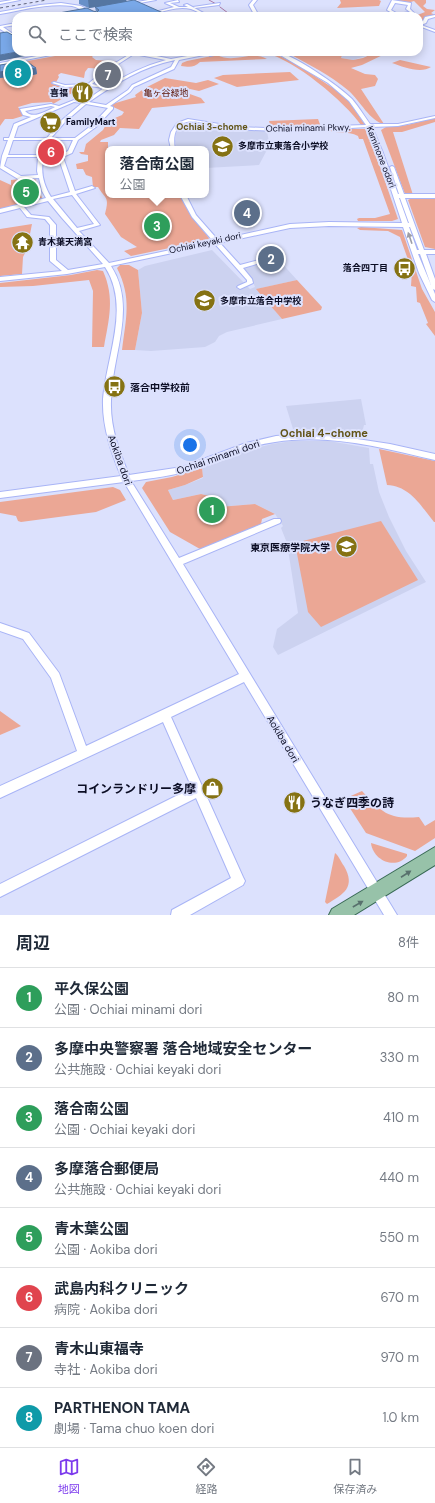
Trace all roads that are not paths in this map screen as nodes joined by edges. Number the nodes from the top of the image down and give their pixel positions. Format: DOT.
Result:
graph roads {
  1 [pos="18,0"];
  2 [pos="145,0"];
  3 [pos="154,0"];
  4 [pos="178,0"];
  5 [pos="206,0"];
  6 [pos="255,0"];
  7 [pos="394,1"];
  8 [pos="40,2"];
  9 [pos="136,2"];
  10 [pos="0,3"];
  11 [pos="123,4"];
  12 [pos="144,6"];
  13 [pos="178,7"];
  14 [pos="193,8"];
  15 [pos="151,9"];
  16 [pos="96,10"];
  17 [pos="87,11"];
  18 [pos="5,12"];
  19 [pos="78,12"];
  20 [pos="157,12"];
  21 [pos="200,12"];
  22 [pos="202,12"];
  23 [pos="255,12"];
  24 [pos="392,12"];
  25 [pos="411,12"];
  26 [pos="0,13"];
  27 [pos="435,16"];
  28 [pos="423,23"];
  29 [pos="12,25"];
  30 [pos="1,26"];
  31 [pos="423,26"];
  32 [pos="12,31"];
  33 [pos="435,31"];
  34 [pos="12,36"];
  35 [pos="30,56"];
  36 [pos="129,56"];
  37 [pos="156,56"];
  38 [pos="192,56"];
  39 [pos="196,56"];
  40 [pos="285,56"];
  41 [pos="289,56"];
  42 [pos="177,60"];
  43 [pos="0,63"];
  44 [pos="54,83"];
  45 [pos="89,84"];
  46 [pos="109,88"];
  47 [pos="87,103"];
  48 [pos="107,106"];
  49 [pos="58,107"];
  50 [pos="51,111"];
  51 [pos="72,114"];
  52 [pos="35,117"];
  53 [pos="435,117"];
  54 [pos="373,127"];
  55 [pos="8,139"];
  56 [pos="48,139"];
  57 [pos="76,139"];
  58 [pos="172,146"];
  59 [pos="4,156"];
  60 [pos="40,156"];
  61 [pos="8,171"];
  62 [pos="0,174"];
  63 [pos="40,176"];
  64 [pos="92,188"];
  65 [pos="73,193"];
  66 [pos="396,196"];
  67 [pos="402,196"];
  68 [pos="435,196"];
  69 [pos="185,198"];
  70 [pos="49,199"];
  71 [pos="21,206"];
  72 [pos="0,211"];
  73 [pos="61,214"];
  74 [pos="47,218"];
  75 [pos="408,225"];
  76 [pos="76,230"];
  77 [pos="216,241"];
  78 [pos="418,252"];
  79 [pos="435,252"];
  80 [pos="267,260"];
  81 [pos="108,265"];
  82 [pos="239,267"];
  83 [pos="67,272"];
  84 [pos="0,279"];
  85 [pos="240,287"];
  86 [pos="435,288"];
  87 [pos="435,300"];
  88 [pos="435,457"];
  89 [pos="126,479"];
  90 [pos="0,496"];
  91 [pos="277,521"];
  92 [pos="176,563"];
  93 [pos="0,627"];
  94 [pos="245,676"];
  95 [pos="165,715"];
  96 [pos="83,753"];
  97 [pos="199,791"];
  98 [pos="0,792"];
  99 [pos="435,855"];
  100 [pos="0,891"];
  101 [pos="377,892"];
  102 [pos="177,915"];
  103 [pos="338,915"];
  104 [pos="391,915"];
  1 -- 10 [label="street"];
  2 -- 9 [label="street"];
  3 -- 9 [label="street"];
  4 -- 13 [label="street"];
  4 -- 14 [label="street"];
  5 -- 14 [label="street"];
  6 -- 23 [label="street"];
  7 -- 24 [label="street"];
  7 -- 25 [label="street"];
  8 -- 18 [label="street"];
  9 -- 11 [label="street"];
  9 -- 12 [label="street"];
  13 -- 14 [label="street"];
  13 -- 20 [label="street"];
  14 -- 21 [label="street"];
  14 -- 22 [label="street"];
  15 -- 20 [label="street"];
  16 -- 17 [label="street"];
  17 -- 18 [label="street"];
  17 -- 19 [label="street"];
  18 -- 26 [label="street"];
  27 -- 28 [label="street"];
  29 -- 30 [label="street"];
  30 -- 32 [label="street"];
  30 -- 34 [label="street"];
  31 -- 33 [label="street"];
  35 -- 43 [label="street"];
  36 -- 45 [label="street"];
  37 -- 42 [label="street"];
  38 -- 42 [label="street, Aokiba dori"];
  39 -- 42 [label="street, Aokiba dori"];
  40 -- 54 [label="street, Kaminone odori"];
  41 -- 54 [label="street, Kaminone odori"];
  42 -- 46 [label="street, Aokiba dori"];
  42 -- 48 [label="street"];
  44 -- 45 [label="street"];
  45 -- 46 [label="street"];
  46 -- 47 [label="street, Aokiba dori"];
  47 -- 48 [label="street"];
  47 -- 49 [label="street"];
  47 -- 51 [label="street, Aokiba dori"];
  48 -- 57 [label="street"];
  49 -- 50 [label="street"];
  49 -- 52 [label="street"];
  50 -- 51 [label="street"];
  50 -- 52 [label="street"];
  51 -- 56 [label="street, Aokiba dori"];
  52 -- 55 [label="street"];
  53 -- 54 [label="street"];
  54 -- 58 [label="street, Ochiai minami Pkwy."];
  54 -- 66 [label="street, Kaminone odori"];
  54 -- 67 [label="street, Kaminone odori"];
  55 -- 56 [label="street"];
  55 -- 59 [label="street"];
  56 -- 57 [label="street"];
  56 -- 60 [label="street, Aokiba dori"];
  57 -- 65 [label="street"];
  59 -- 60 [label="street"];
  59 -- 61 [label="street"];
  60 -- 63 [label="street, Aokiba dori"];
  61 -- 62 [label="street"];
  61 -- 63 [label="street"];
  63 -- 70 [label="street, Aokiba dori"];
  64 -- 65 [label="street"];
  65 -- 70 [label="street"];
  65 -- 76 [label="street"];
  66 -- 67 [label="street"];
  66 -- 75 [label="street, Kaminone odori"];
  67 -- 68 [label="street"];
  67 -- 75 [label="street, Kaminone odori"];
  69 -- 77 [label="street"];
  70 -- 71 [label="street"];
  70 -- 73 [label="street, Aokiba dori"];
  71 -- 72 [label="street"];
  71 -- 74 [label="street"];
  73 -- 74 [label="street"];
  73 -- 76 [label="street, Aokiba dori"];
  74 -- 83 [label="street"];
  75 -- 77 [label="street, Ochiai keyaki dori"];
  75 -- 78 [label="street, Kaminone odori"];
  76 -- 81 [label="street, Aokiba dori"];
  77 -- 81 [label="street, Ochiai keyaki dori"];
  77 -- 82 [label="street"];
  78 -- 79 [label="street"];
  78 -- 86 [label="street, Kaminone odori"];
  78 -- 87 [label="street, Kaminone odori"];
  80 -- 82 [label="street"];
  81 -- 83 [label="street, Ochiai keyaki dori"];
  81 -- 89 [label="street, Aokiba dori"];
  82 -- 85 [label="street"];
  83 -- 84 [label="street, Ochiai keyaki dori"];
  88 -- 89 [label="street, Ochiai minami dori"];
  89 -- 90 [label="street, Ochiai minami dori"];
  89 -- 92 [label="street, Aokiba dori"];
  91 -- 92 [label="street"];
  92 -- 94 [label="street, Aokiba dori"];
  93 -- 96 [label="street"];
  94 -- 95 [label="street"];
  94 -- 101 [label="street, Aokiba dori"];
  95 -- 96 [label="street"];
  95 -- 97 [label="street"];
  96 -- 98 [label="street"];
  97 -- 100 [label="street"];
  97 -- 102 [label="street"];
  101 -- 99 [label="main road, one-way"];
  103 -- 101 [label="main road, one-way"];
  101 -- 104 [label="street, Aokiba dori"];
}
